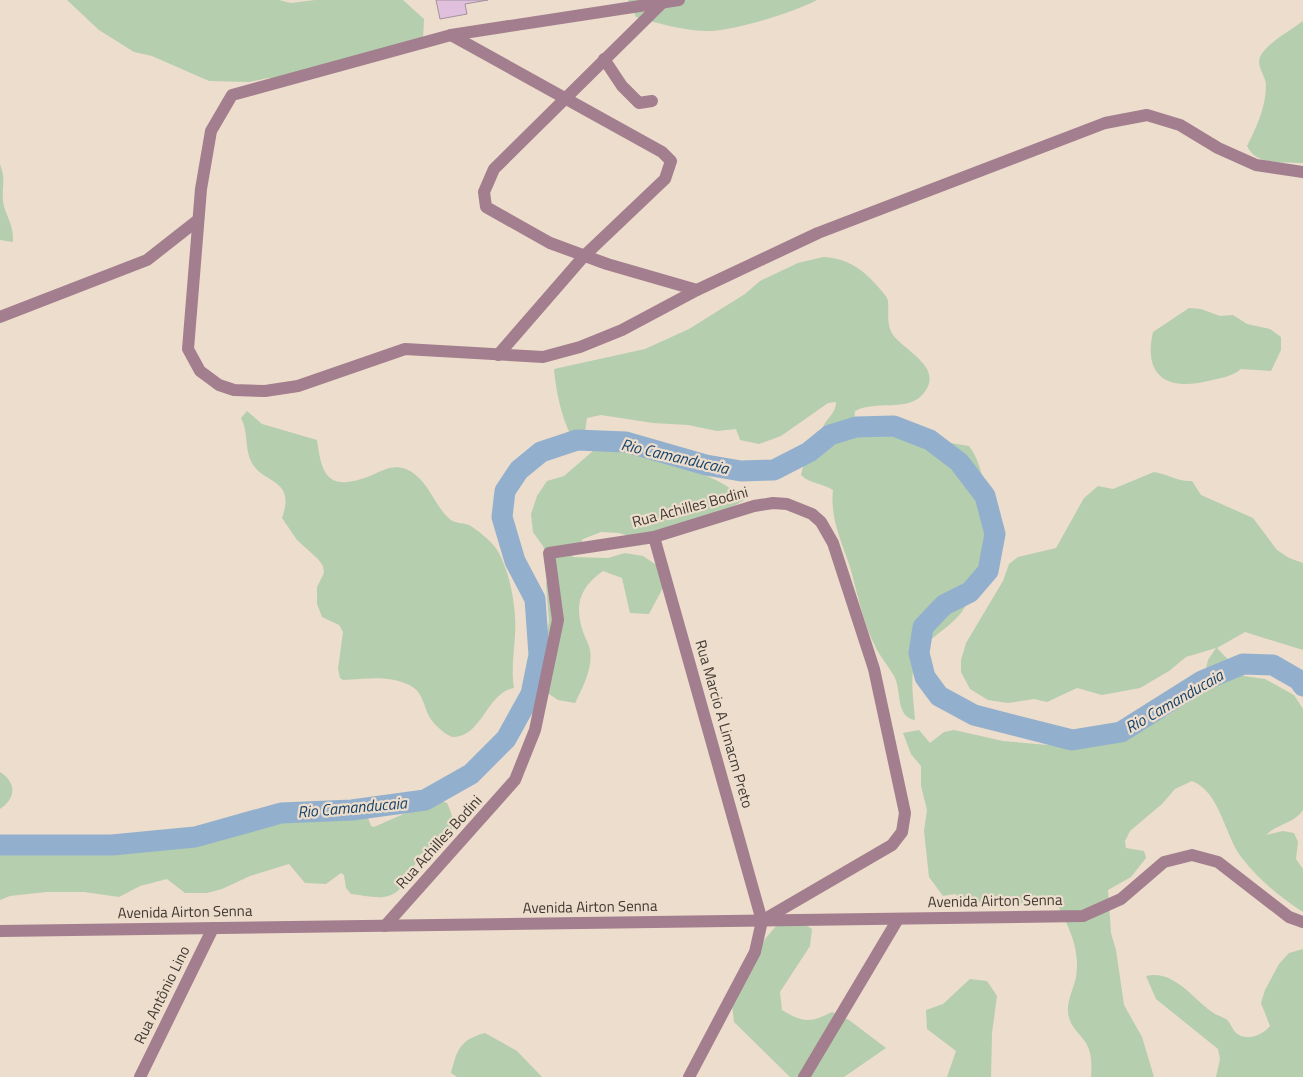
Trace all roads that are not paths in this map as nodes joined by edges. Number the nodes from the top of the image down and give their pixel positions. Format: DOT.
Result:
graph roads {
  1 [pos="679,0"];
  2 [pos="662,3"];
  3 [pos="451,35"];
  4 [pos="604,59"];
  5 [pos="564,99"];
  6 [pos="652,101"];
  7 [pos="1303,172"];
  8 [pos="198,220"];
  9 [pos="584,256"];
  10 [pos="697,290"];
  11 [pos="0,317"];
  12 [pos="498,355"];
  13 [pos="654,537"];
  14 [pos="898,919"];
  15 [pos="762,921"];
  16 [pos="1303,922"];
  17 [pos="385,926"];
  18 [pos="213,928"];
  19 [pos="0,931"];
  20 [pos="140,1077"];
  21 [pos="690,1077"];
  22 [pos="804,1077"];
  1 -- 2 [label="street"];
  2 -- 3 [label="street"];
  2 -- 4 [label="street"];
  3 -- 5 [label="street"];
  3 -- 8 [label="street"];
  4 -- 5 [label="street"];
  4 -- 6 [label="street"];
  5 -- 9 [label="street"];
  5 -- 9 [label="street"];
  7 -- 10 [label="street"];
  8 -- 11 [label="street"];
  8 -- 12 [label="street"];
  9 -- 10 [label="street"];
  9 -- 12 [label="street"];
  10 -- 12 [label="street"];
  13 -- 15 [label="street, Rua Marcio A Limacm Preto"];
  13 -- 15 [label="street, Rua Achilles Bodini"];
  13 -- 17 [label="street, Rua Achilles Bodini"];
  14 -- 15 [label="street, Avenida Airton Senna"];
  14 -- 16 [label="street, Avenida Airton Senna"];
  14 -- 22 [label="street"];
  15 -- 17 [label="street, Avenida Airton Senna"];
  15 -- 21 [label="street"];
  17 -- 18 [label="street, Avenida Airton Senna"];
  18 -- 19 [label="street, Avenida Airton Senna"];
  18 -- 20 [label="street, Rua Antônio Lino"];
}
